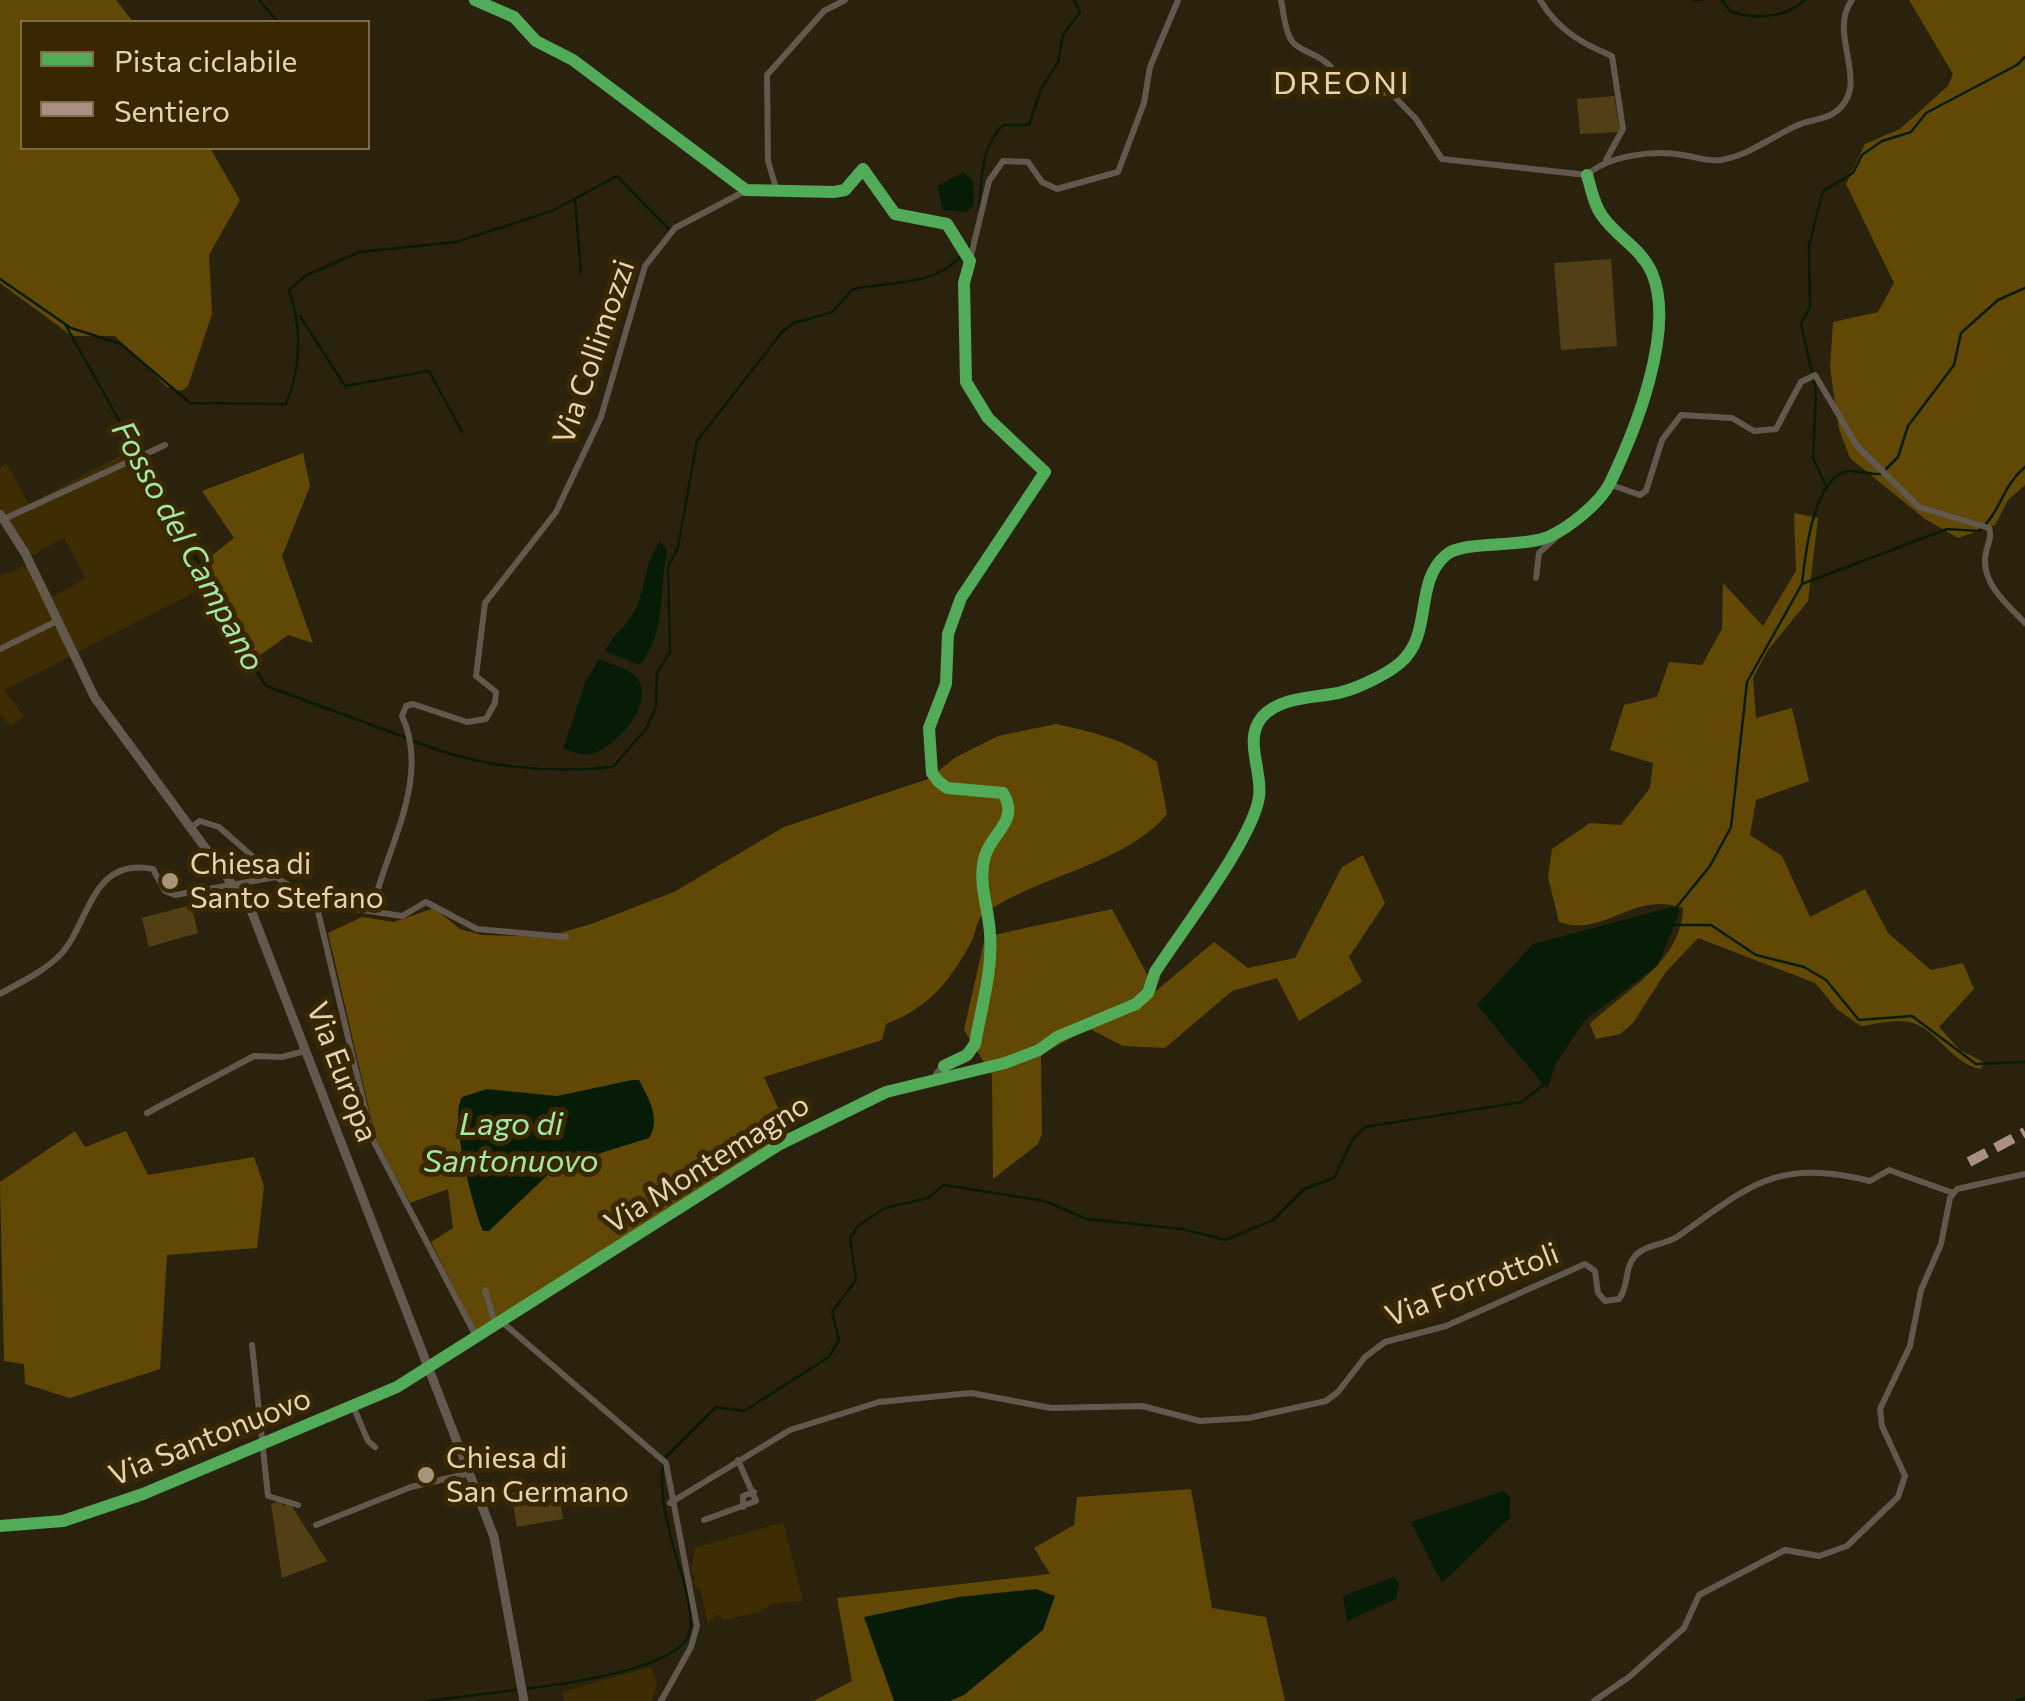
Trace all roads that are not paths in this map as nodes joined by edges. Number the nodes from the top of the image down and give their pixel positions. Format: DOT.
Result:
graph roads {
  1 [pos="474,0"];
  2 [pos="845,0"];
  3 [pos="1178,0"];
  4 [pos="1281,0"];
  5 [pos="1540,0"];
  6 [pos="1852,0"];
  7 [pos="1604,162"];
  8 [pos="1587,175"];
  9 [pos="746,190"];
  10 [pos="777,191"];
  11 [pos="970,261"];
  12 [pos="165,446"];
  13 [pos="1610,484"];
  14 [pos="2,516"];
  15 [pos="1578,518"];
  16 [pos="1536,578"];
  17 [pos="58,621"];
  18 [pos="2025,623"];
  19 [pos="0,648"];
  20 [pos="190,828"];
  21 [pos="276,877"];
  22 [pos="237,885"];
  23 [pos="316,902"];
  24 [pos="372,910"];
  25 [pos="566,937"];
  26 [pos="0,994"];
  27 [pos="306,1050"];
  28 [pos="935,1077"];
  29 [pos="147,1113"];
  30 [pos="2025,1174"];
  31 [pos="1953,1193"];
  32 [pos="485,1290"];
  33 [pos="499,1324"];
  34 [pos="477,1338"];
  35 [pos="252,1346"];
  36 [pos="430,1368"];
  37 [pos="353,1406"];
  38 [pos="262,1445"];
  39 [pos="375,1447"];
  40 [pos="738,1460"];
  41 [pos="470,1473"];
  42 [pos="670,1503"];
  43 [pos="298,1505"];
  44 [pos="704,1520"];
  45 [pos="316,1525"];
  46 [pos="0,1526"];
  47 [pos="523,1693"];
  48 [pos="661,1701"];
  49 [pos="1594,1701"];
  1 -- 9 [label="street"];
  2 -- 10 [label="street"];
  3 -- 11 [label="street"];
  4 -- 8 [label="street"];
  5 -- 7 [label="street"];
  6 -- 7 [label="street"];
  7 -- 8 [label="street"];
  8 -- 13 [label="street, Via Montemagno"];
  9 -- 10 [label="street"];
  9 -- 24 [label="street, Via Collimozzi"];
  10 -- 11 [label="street"];
  11 -- 28 [label="street"];
  12 -- 14 [label="street"];
  13 -- 15 [label="street, Via Montemagno"];
  13 -- 18 [label="street"];
  14 -- 17 [label="main road, Via Europa"];
  15 -- 16 [label="street"];
  15 -- 28 [label="street, Via Montemagno"];
  17 -- 19 [label="street"];
  17 -- 20 [label="main road, Via Europa"];
  20 -- 21 [label="street"];
  20 -- 22 [label="main road, Via Europa"];
  21 -- 22 [label="street"];
  21 -- 23 [label="street"];
  22 -- 26 [label="street"];
  22 -- 27 [label="main road, Via Europa"];
  23 -- 24 [label="street"];
  23 -- 34 [label="street"];
  24 -- 25 [label="street"];
  27 -- 29 [label="street"];
  27 -- 36 [label="main road, Via Europa"];
  28 -- 33 [label="street, Via Montemagno"];
  30 -- 31 [label="street"];
  31 -- 40 [label="street, Via Forrottoli"];
  31 -- 49 [label="street"];
  32 -- 33 [label="street"];
  33 -- 34 [label="street, Via Montemagno"];
  33 -- 42 [label="street"];
  34 -- 36 [label="street, Via Montemagno"];
  35 -- 38 [label="street"];
  36 -- 37 [label="street, Via Santonuovo"];
  36 -- 41 [label="main road, Via Europa"];
  37 -- 38 [label="street, Via Santonuovo"];
  37 -- 39 [label="street"];
  38 -- 43 [label="street"];
  38 -- 46 [label="street, Via Santonuovo"];
  40 -- 42 [label="street, Via Forrottoli"];
  40 -- 44 [label="street"];
  41 -- 45 [label="street"];
  41 -- 47 [label="main road, Via Europa"];
  42 -- 48 [label="street"];
}
